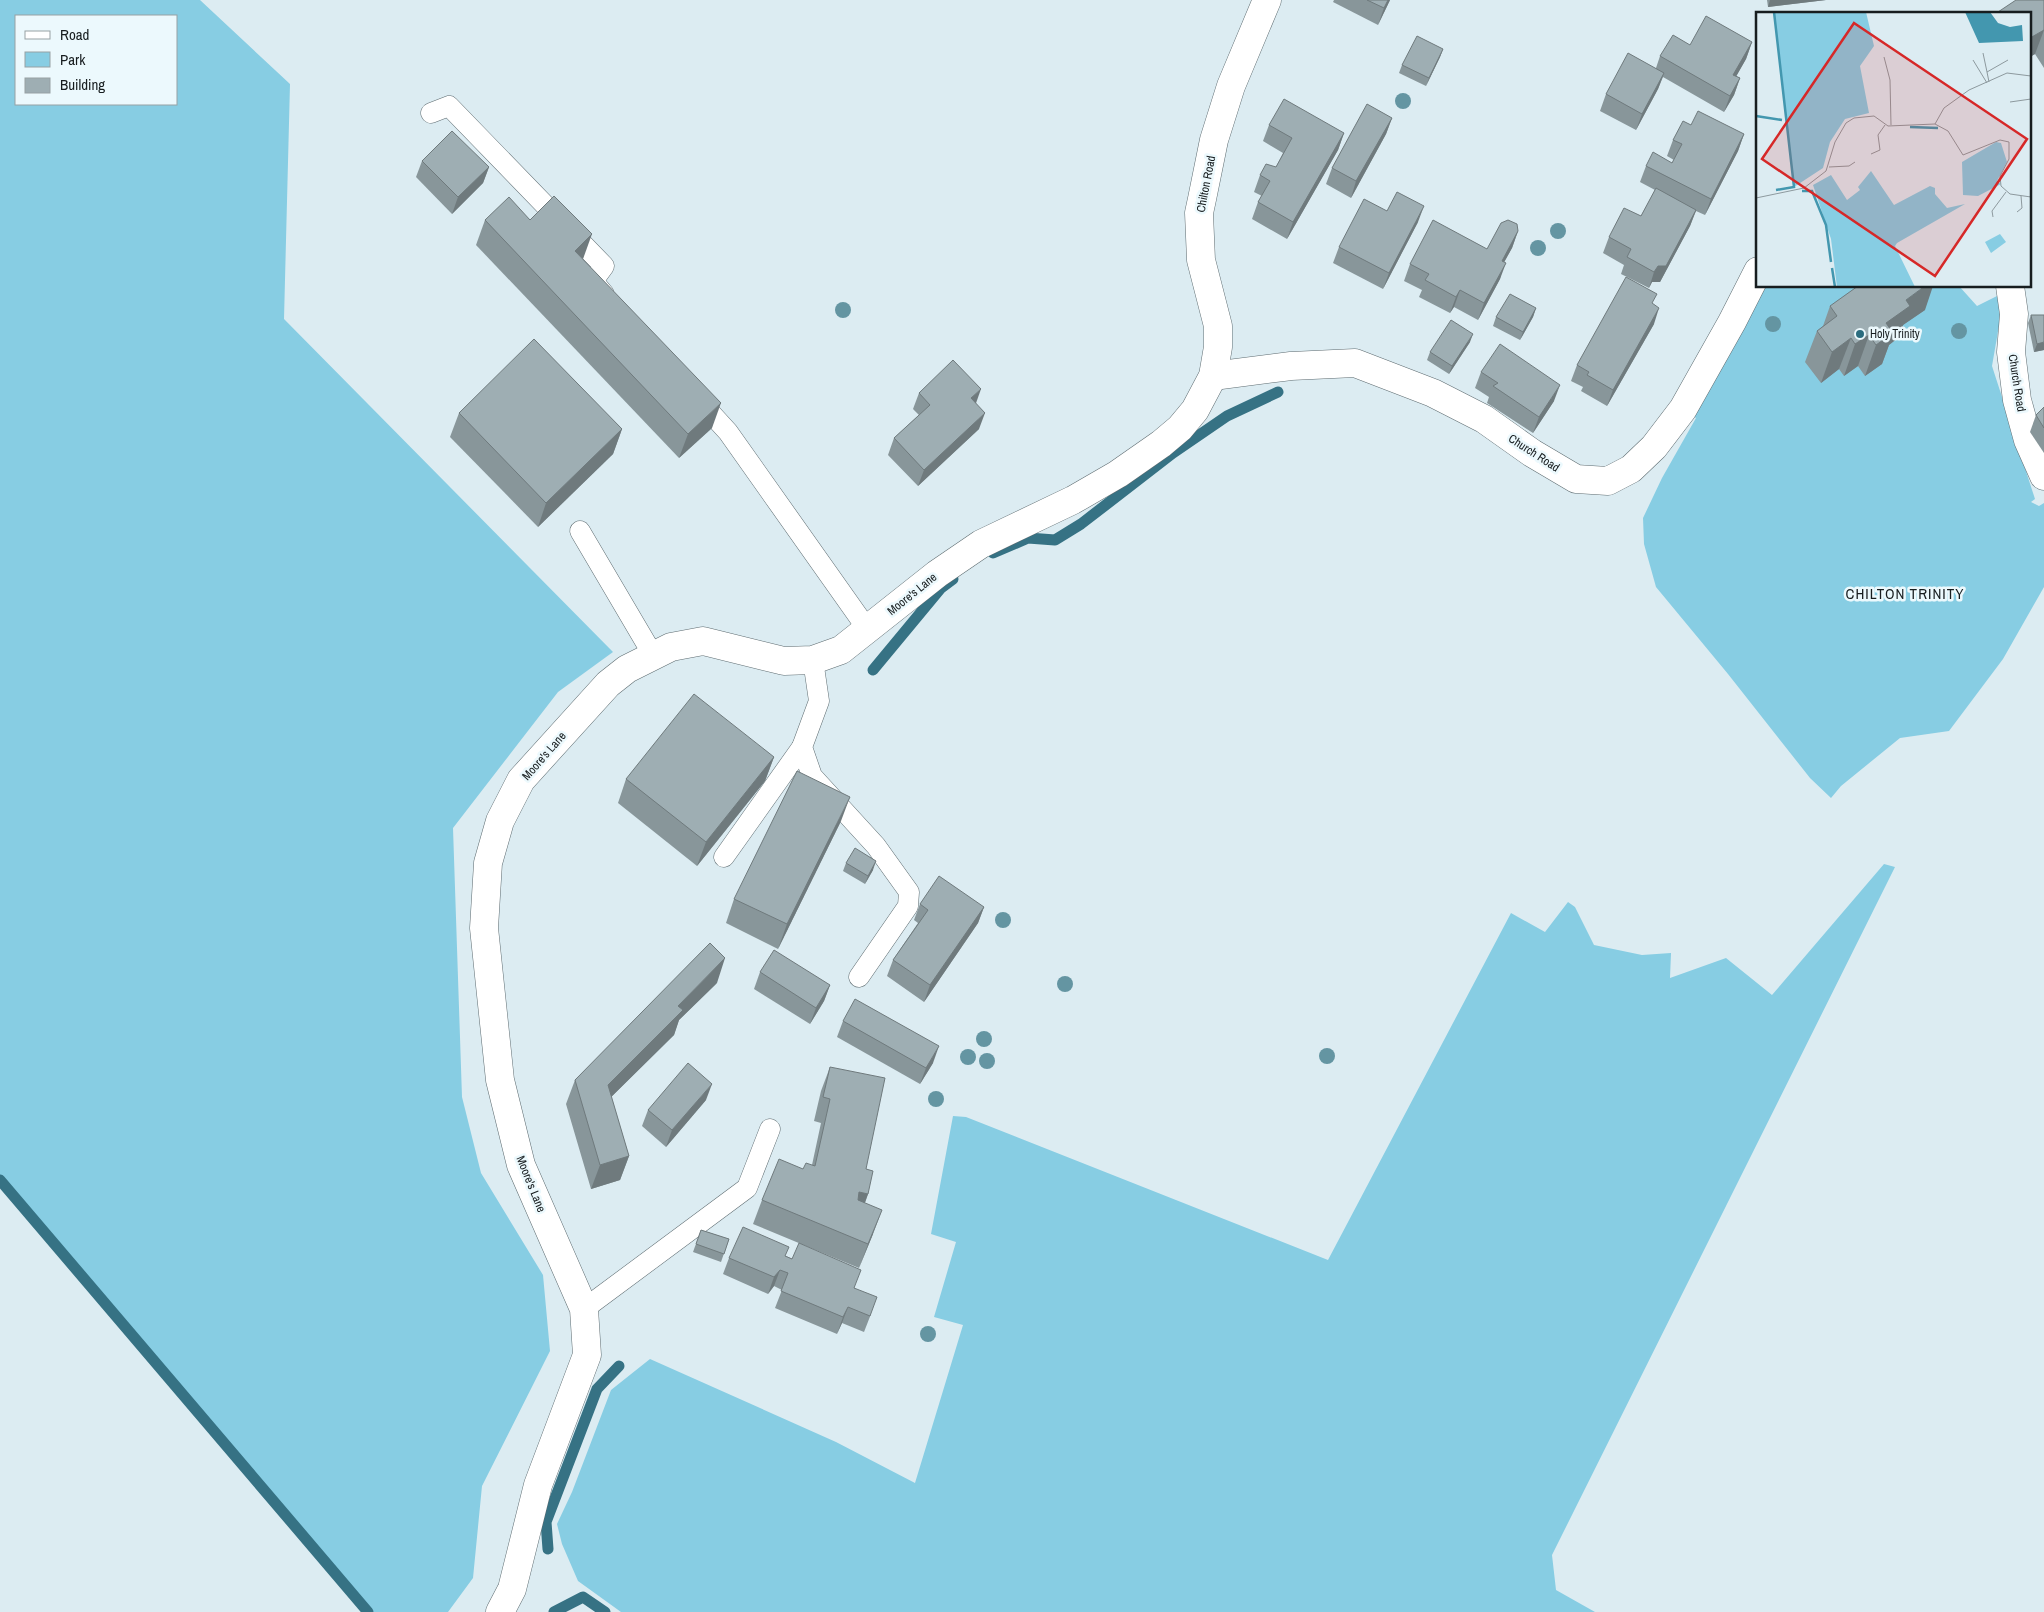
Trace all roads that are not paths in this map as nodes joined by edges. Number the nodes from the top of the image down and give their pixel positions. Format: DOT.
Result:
graph roads {
  1 [pos="1267,0"];
  2 [pos="431,113"];
  3 [pos="1756,276"];
  4 [pos="2010,288"];
  5 [pos="618,310"];
  6 [pos="1213,376"];
  7 [pos="682,380"];
  8 [pos="2044,476"];
  9 [pos="580,531"];
  10 [pos="868,630"];
  11 [pos="653,655"];
  12 [pos="813,660"];
  13 [pos="802,747"];
  14 [pos="724,858"];
  15 [pos="859,978"];
  16 [pos="770,1129"];
  17 [pos="584,1308"];
  18 [pos="500,1612"];
  1 -- 6 [label="street, Chilton Road"];
  2 -- 5 [label="lane"];
  3 -- 6 [label="street, Church Road"];
  4 -- 8 [label="street, Church Road"];
  6 -- 10 [label="street, Moore's Lane"];
  7 -- 10 [label="lane"];
  9 -- 11 [label="lane"];
  10 -- 12 [label="street, Moore's Lane"];
  11 -- 12 [label="street, Moore's Lane"];
  11 -- 17 [label="street, Moore's Lane"];
  12 -- 13 [label="lane"];
  13 -- 14 [label="lane"];
  13 -- 15 [label="lane"];
  16 -- 17 [label="lane"];
  17 -- 18 [label="street, Moore's Lane"];
}
